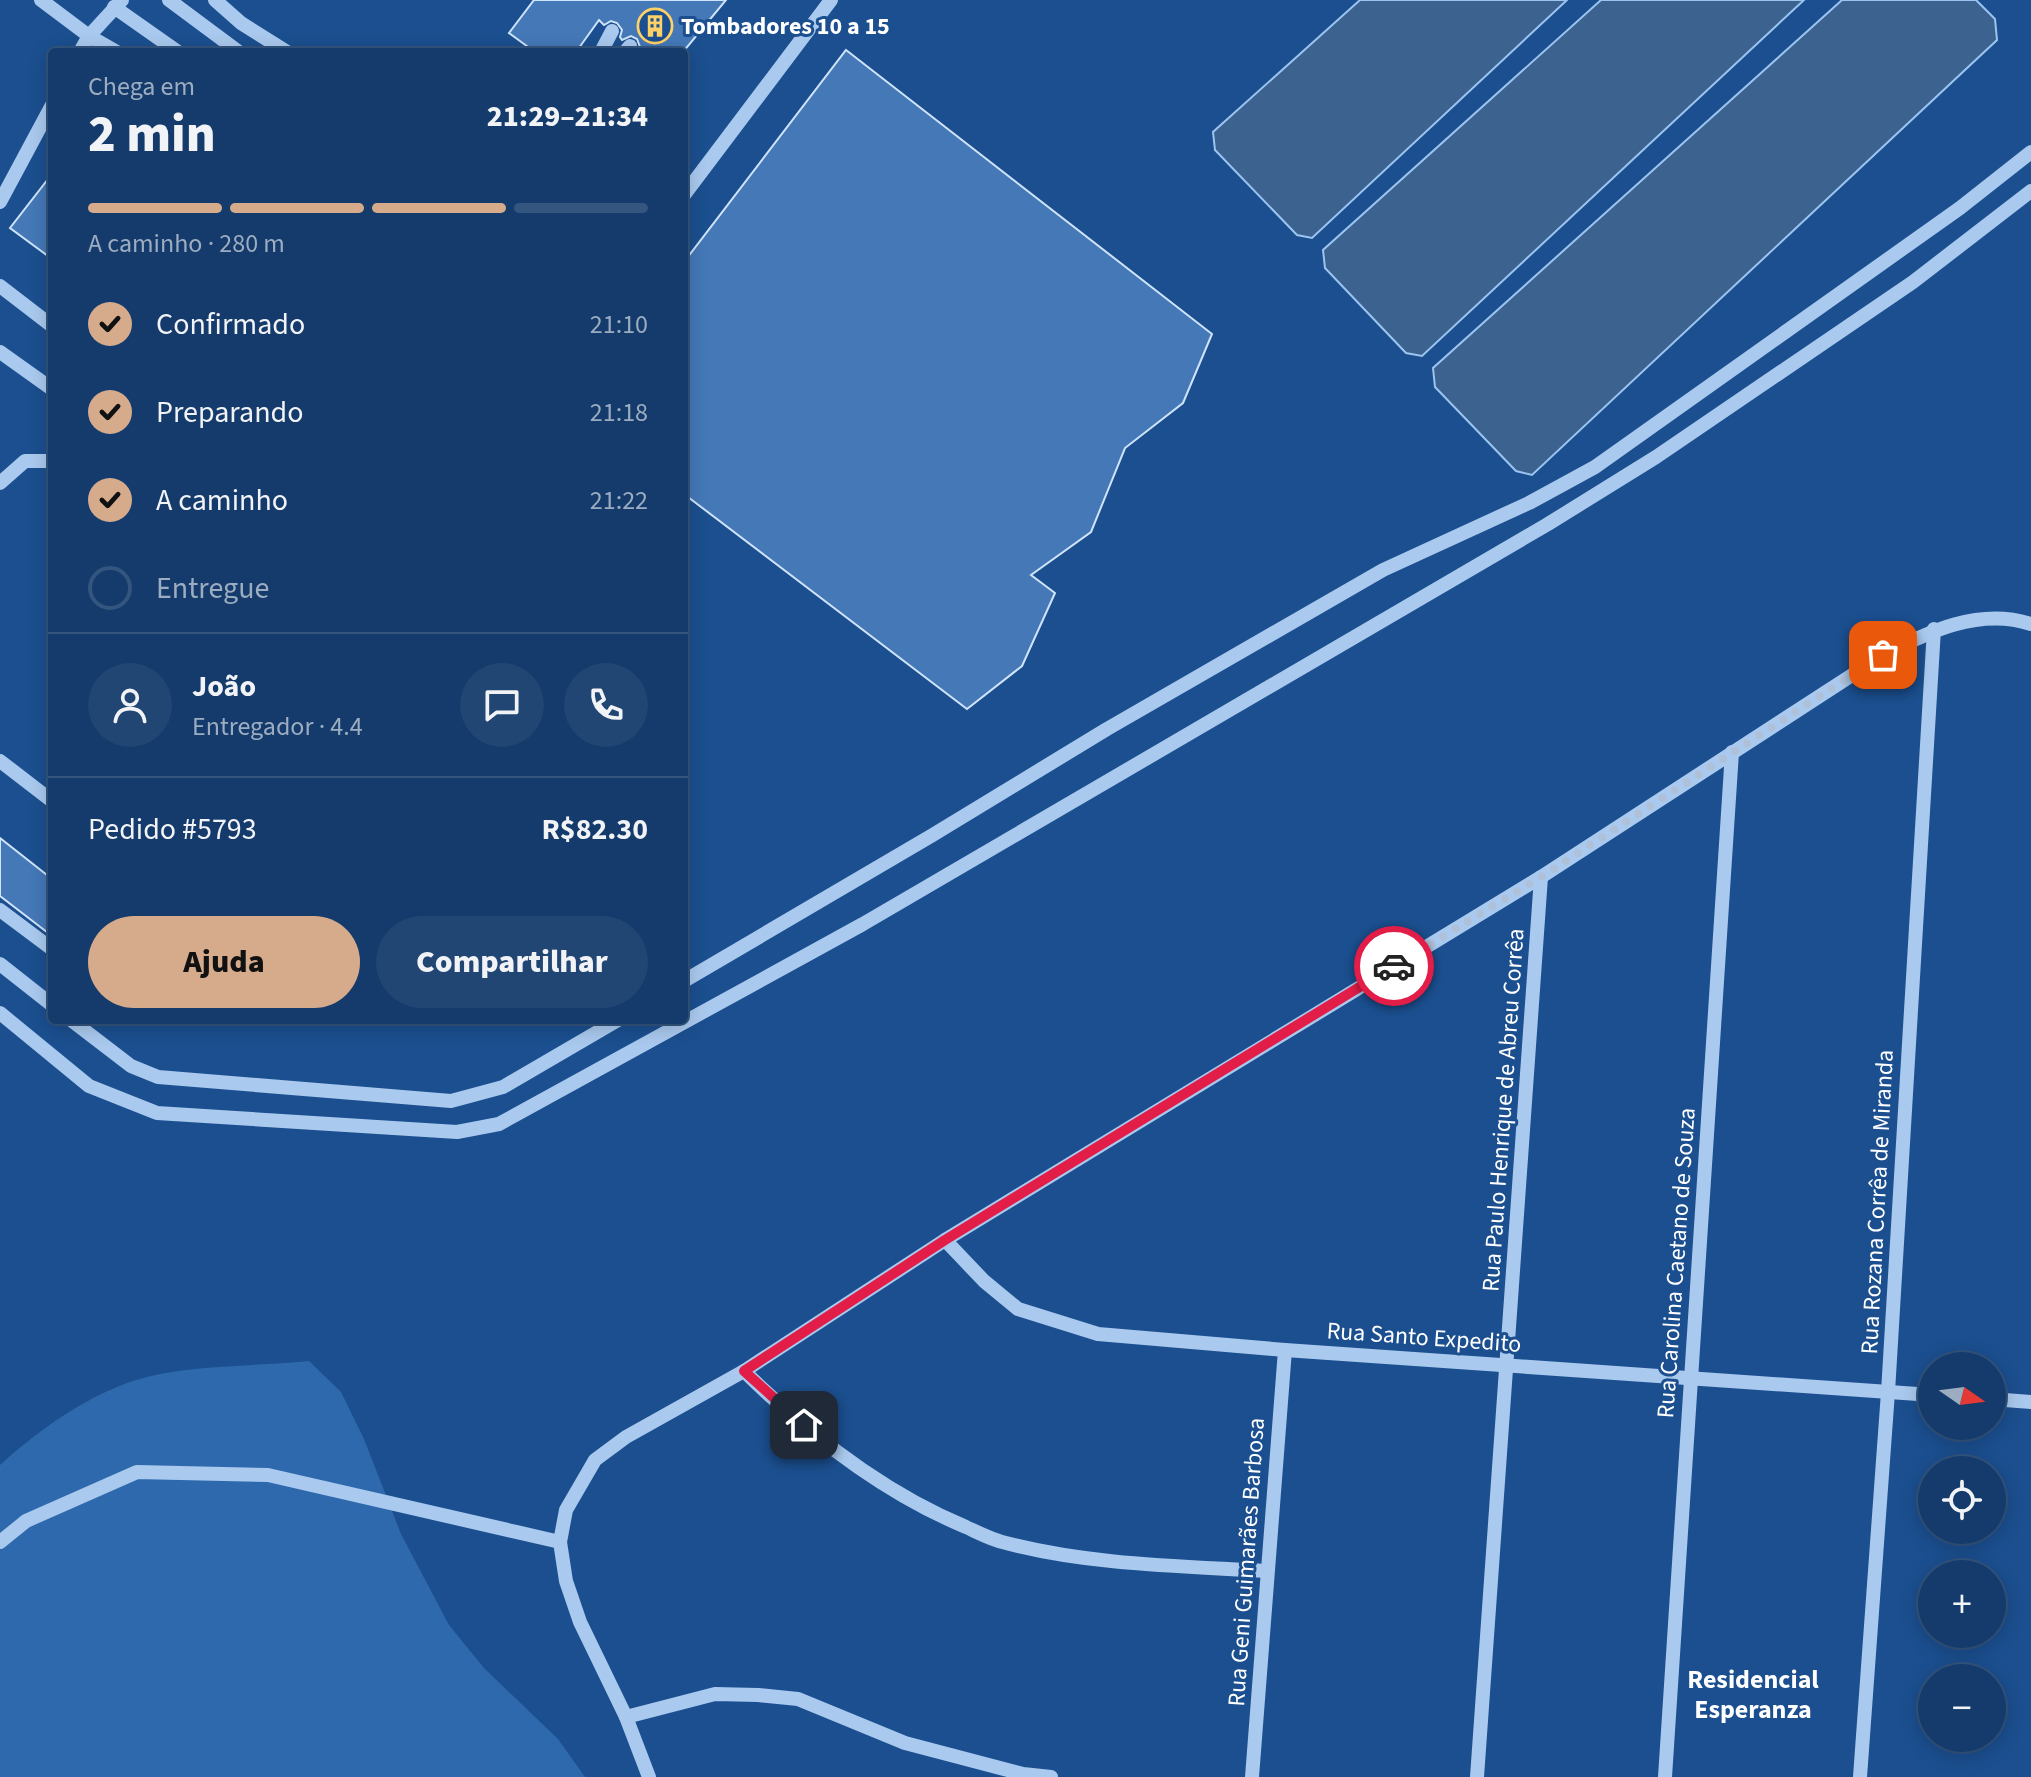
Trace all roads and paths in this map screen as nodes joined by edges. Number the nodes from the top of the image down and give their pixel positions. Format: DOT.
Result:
graph roads {
  1 [pos="41,0"];
  2 [pos="169,0"];
  3 [pos="215,0"];
  4 [pos="831,0"];
  5 [pos="118,3"];
  6 [pos="612,31"];
  7 [pos="89,36"];
  8 [pos="82,48"];
  9 [pos="110,48"];
  10 [pos="173,48"];
  11 [pos="234,48"];
  12 [pos="281,48"];
  13 [pos="603,48"];
  14 [pos="48,112"];
  15 [pos="2031,152"];
  16 [pos="688,190"];
  17 [pos="2031,191"];
  18 [pos="0,202"];
  19 [pos="0,286"];
  20 [pos="48,323"];
  21 [pos="0,352"];
  22 [pos="48,386"];
  23 [pos="48,461"];
  24 [pos="0,483"];
  25 [pos="2031,624"];
  26 [pos="1934,629"];
  27 [pos="1732,752"];
  28 [pos="0,761"];
  29 [pos="48,798"];
  30 [pos="1541,877"];
  31 [pos="0,910"];
  32 [pos="48,946"];
  33 [pos="0,964"];
  34 [pos="688,979"];
  35 [pos="48,1002"];
  36 [pos="0,1013"];
  37 [pos="688,1020"];
  38 [pos="76,1024"];
  39 [pos="611,1024"];
  40 [pos="681,1024"];
  41 [pos="945,1240"];
  42 [pos="1285,1350"];
  43 [pos="1507,1365"];
  44 [pos="744,1371"];
  45 [pos="1690,1378"];
  46 [pos="1888,1392"];
  47 [pos="1918,1394"];
  48 [pos="2006,1400"];
  49 [pos="2031,1402"];
  50 [pos="0,1542"];
  51 [pos="560,1542"];
  52 [pos="1266,1571"];
  53 [pos="626,1717"];
  54 [pos="649,1777"];
  55 [pos="1051,1777"];
  56 [pos="1252,1777"];
  57 [pos="1477,1777"];
  58 [pos="1665,1777"];
  59 [pos="1860,1777"];
  1 -- 7 [label="street"];
  2 -- 11 [label="street"];
  3 -- 12 [label="street"];
  4 -- 16 [label="street"];
  5 -- 7 [label="street"];
  5 -- 10 [label="street"];
  6 -- 13 [label="street"];
  7 -- 8 [label="street"];
  7 -- 9 [label="street"];
  14 -- 18 [label="street"];
  15 -- 34 [label="street"];
  17 -- 37 [label="street"];
  19 -- 20 [label="street"];
  21 -- 22 [label="street"];
  23 -- 24 [label="street"];
  25 -- 26 [label="street"];
  26 -- 27 [label="street"];
  26 -- 46 [label="street, Rua Rozana Corrêa de Miranda"];
  27 -- 30 [label="street"];
  27 -- 45 [label="street, Rua Carolina Caetano de Souza"];
  28 -- 29 [label="street"];
  30 -- 41 [label="street"];
  30 -- 43 [label="street, Rua Paulo Henrique de Abreu Corrêa"];
  31 -- 32 [label="street"];
  33 -- 35 [label="street"];
  36 -- 40 [label="street"];
  38 -- 39 [label="street"];
  41 -- 42 [label="street, Rua Santo Expedito"];
  41 -- 44 [label="street"];
  42 -- 43 [label="street, Rua Santo Expedito"];
  42 -- 52 [label="street, Rua Geni Guimarães Barbosa"];
  43 -- 45 [label="street, Rua Santo Expedito"];
  43 -- 57 [label="street, Rua Paulo Henrique de Abreu Corrêa"];
  44 -- 51 [label="street"];
  44 -- 52 [label="street"];
  45 -- 46 [label="street, Rua Santo Expedito"];
  45 -- 58 [label="street, Rua Carolina Caetano de Souza"];
  46 -- 47 [label="street, Rua Santo Expedito"];
  46 -- 59 [label="street, Rua Rozana Corrêa de Miranda"];
  48 -- 49 [label="street"];
  50 -- 51 [label="street"];
  51 -- 53 [label="street"];
  52 -- 56 [label="street, Rua Geni Guimarães Barbosa"];
  53 -- 54 [label="street"];
  53 -- 55 [label="street"];
}
